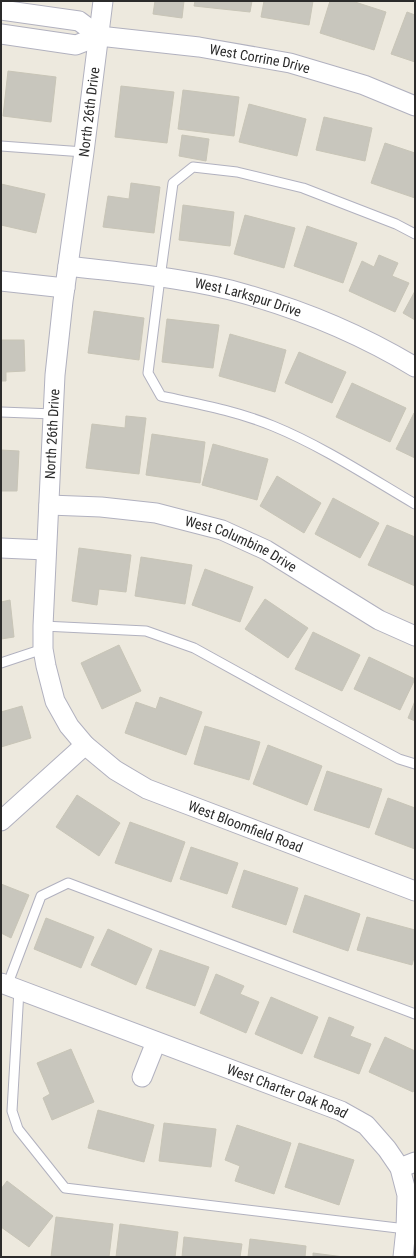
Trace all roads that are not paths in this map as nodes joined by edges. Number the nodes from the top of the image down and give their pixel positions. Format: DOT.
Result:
graph roads {
  1 [pos="103,1"];
  2 [pos="1,10"];
  3 [pos="1,34"];
  4 [pos="99,36"];
  5 [pos="415,106"];
  6 [pos="1,146"];
  7 [pos="84,152"];
  8 [pos="415,234"];
  9 [pos="68,266"];
  10 [pos="160,278"];
  11 [pos="1,281"];
  12 [pos="65,288"];
  13 [pos="415,367"];
  14 [pos="1,412"];
  15 [pos="54,414"];
  16 [pos="415,504"];
  17 [pos="49,505"];
  18 [pos="1,548"];
  19 [pos="46,550"];
  20 [pos="43,626"];
  21 [pos="415,636"];
  22 [pos="43,649"];
  23 [pos="1,663"];
  24 [pos="85,746"];
  25 [pos="415,764"];
  26 [pos="1,821"];
  27 [pos="415,891"];
  28 [pos="9,987"];
  29 [pos="415,1014"];
  30 [pos="156,1042"];
  31 [pos="142,1077"];
  32 [pos="407,1165"];
  33 [pos="406,1229"];
  34 [pos="403,1257"];
  1 -- 4 [label="street, North 26th Drive"];
  2 -- 4 [label="street"];
  3 -- 4 [label="street, West Corrine Drive"];
  4 -- 5 [label="street, West Corrine Drive"];
  4 -- 7 [label="street, North 26th Drive"];
  6 -- 7 [label="lane"];
  7 -- 9 [label="street, North 26th Drive"];
  8 -- 10 [label="lane"];
  9 -- 10 [label="street, West Larkspur Drive"];
  9 -- 12 [label="street, North 26th Drive"];
  10 -- 13 [label="street, West Larkspur Drive"];
  10 -- 16 [label="lane"];
  11 -- 12 [label="street"];
  12 -- 15 [label="street, North 26th Drive"];
  14 -- 15 [label="lane"];
  15 -- 17 [label="street, North 26th Drive"];
  17 -- 19 [label="street, North 26th Drive"];
  17 -- 21 [label="street, West Columbine Drive"];
  18 -- 19 [label="street"];
  19 -- 20 [label="street, North 26th Drive"];
  20 -- 22 [label="street, North 26th Drive"];
  20 -- 25 [label="lane"];
  22 -- 23 [label="lane"];
  22 -- 24 [label="street, North 26th Drive"];
  24 -- 26 [label="street"];
  24 -- 27 [label="street, West Bloomfield Road"];
  28 -- 29 [label="lane"];
  28 -- 30 [label="street, West Charter Oak Road"];
  28 -- 33 [label="lane"];
  30 -- 31 [label="street"];
  30 -- 32 [label="street, West Charter Oak Road"];
  32 -- 33 [label="street, West Charter Oak Road"];
  33 -- 34 [label="street, West Charter Oak Road"];
}
